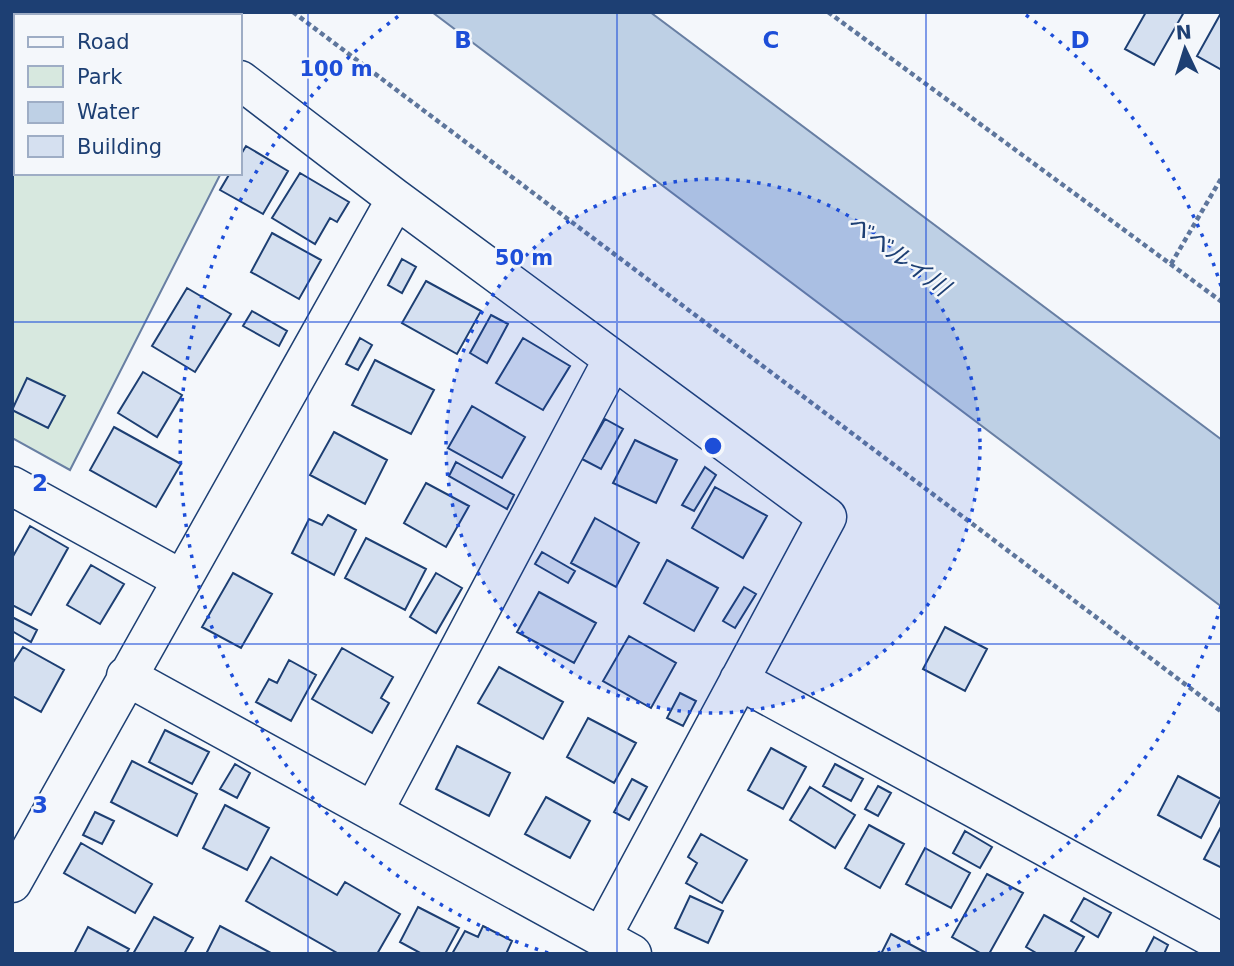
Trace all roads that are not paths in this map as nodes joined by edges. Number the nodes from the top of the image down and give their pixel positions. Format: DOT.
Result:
graph roads {
  1 [pos="242,82"];
  2 [pos="397,199"];
  3 [pos="613,359"];
  4 [pos="12,486"];
  5 [pos="181,579"];
  6 [pos="126,676"];
  7 [pos="739,680"];
  8 [pos="373,812"];
  9 [pos="12,883"];
  10 [pos="1222,943"];
  11 [pos="617,945"];
  1 -- 2 [label="street"];
  2 -- 3 [label="street"];
  2 -- 5 [label="street"];
  3 -- 7 [label="street"];
  3 -- 8 [label="street"];
  4 -- 5 [label="street"];
  5 -- 6 [label="street"];
  6 -- 8 [label="street"];
  6 -- 9 [label="street"];
  7 -- 10 [label="street"];
  7 -- 11 [label="street"];
  8 -- 11 [label="street"];
}
